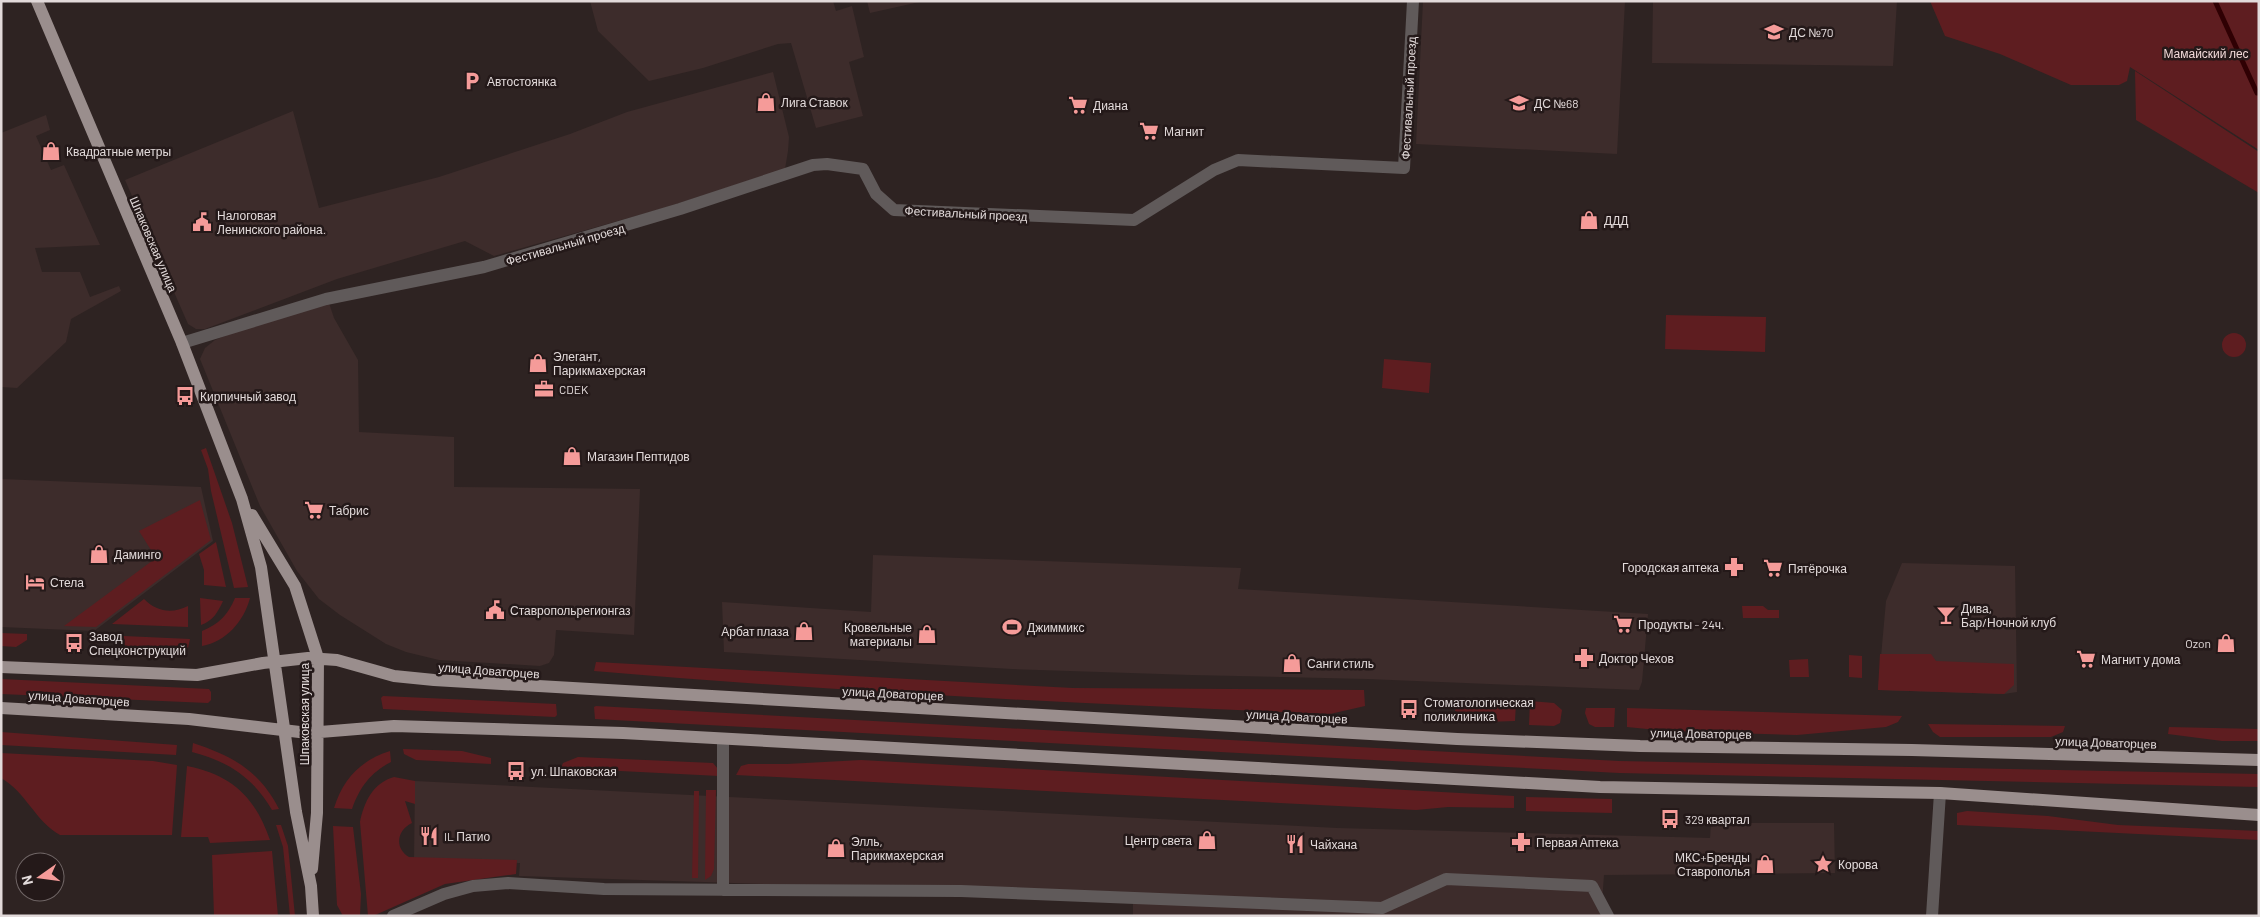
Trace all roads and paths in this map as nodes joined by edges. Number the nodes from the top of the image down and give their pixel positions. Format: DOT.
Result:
graph roads {
  1 [pos="37,1"];
  2 [pos="1413,1"];
  3 [pos="182,343"];
  4 [pos="242,499"];
  5 [pos="318,658"];
  6 [pos="1,667"];
  7 [pos="1,708"];
  8 [pos="723,739"];
  9 [pos="2259,760"];
  10 [pos="1940,793"];
  11 [pos="2259,815"];
  12 [pos="311,886"];
  13 [pos="723,890"];
  14 [pos="313,916"];
  15 [pos="393,916"];
  16 [pos="1608,916"];
  17 [pos="1932,916"];
  1 -- 3 [label="main road, Шпаковская улица"];
  2 -- 3 [label="street, Фестивальный проезд"];
  3 -- 4 [label="main road, Шпаковская улица"];
  4 -- 5 [label="main road, Шпаковская улица"];
  4 -- 12 [label="main road, Шпаковская улица"];
  5 -- 6 [label="main road, улица Доваторцев"];
  5 -- 9 [label="main road, улица Доваторцев"];
  5 -- 12 [label="main road, Шпаковская улица"];
  7 -- 8 [label="main road, улица Доваторцев"];
  8 -- 10 [label="main road"];
  8 -- 13 [label="street"];
  10 -- 11 [label="main road"];
  10 -- 17 [label="street"];
  12 -- 14 [label="main road, Шпаковская улица"];
  13 -- 15 [label="street"];
  13 -- 16 [label="street"];
}
